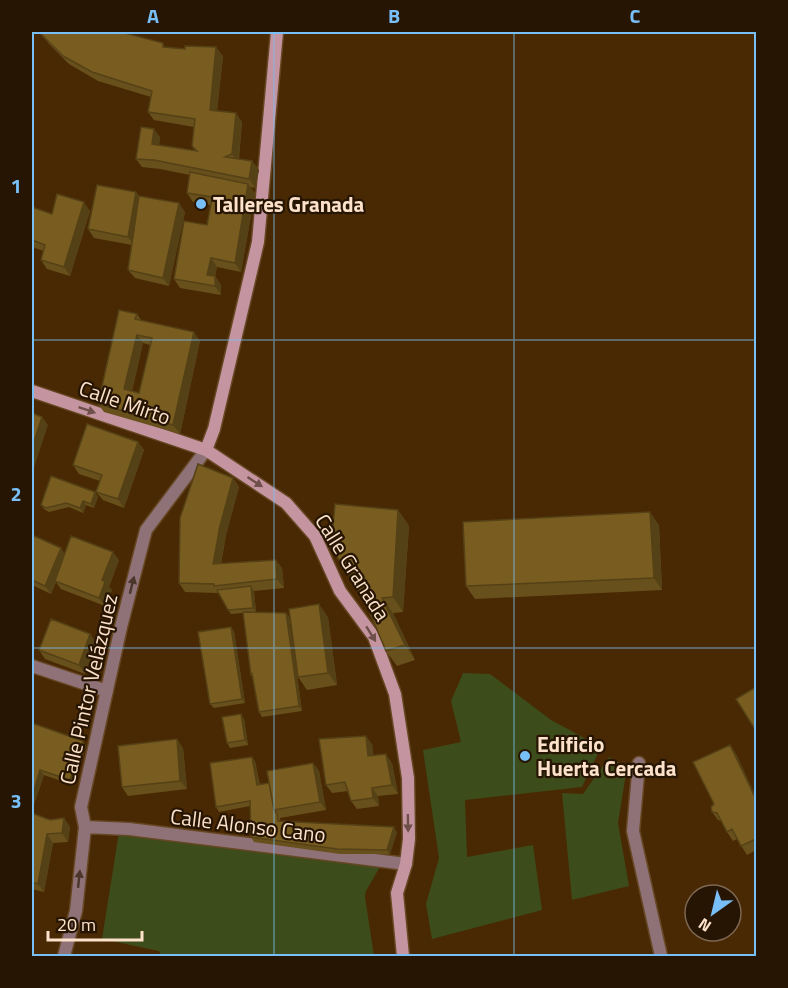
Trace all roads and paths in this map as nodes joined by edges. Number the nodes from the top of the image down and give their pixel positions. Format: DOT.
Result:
graph roads {
  1 [pos="277,32"];
  2 [pos="32,391"];
  3 [pos="206,450"];
  4 [pos="32,666"];
  5 [pos="107,691"];
  6 [pos="639,763"];
  7 [pos="85,827"];
  8 [pos="406,864"];
  9 [pos="64,957"];
  10 [pos="403,957"];
  11 [pos="661,957"];
  1 -- 3 [label="street"];
  2 -- 3 [label="street, Calle Mirto, one-way"];
  5 -- 3 [label="street, Calle Pintor Velázquez, one-way"];
  3 -- 8 [label="street, Calle Granada, one-way"];
  4 -- 5 [label="street"];
  5 -- 7 [label="street, Calle Pintor Velázquez"];
  6 -- 11 [label="street"];
  7 -- 8 [label="street, Calle Alonso Cano"];
  9 -- 7 [label="street, Calle Pintor Velázquez, one-way"];
  8 -- 10 [label="street, Calle Granada"];
}
